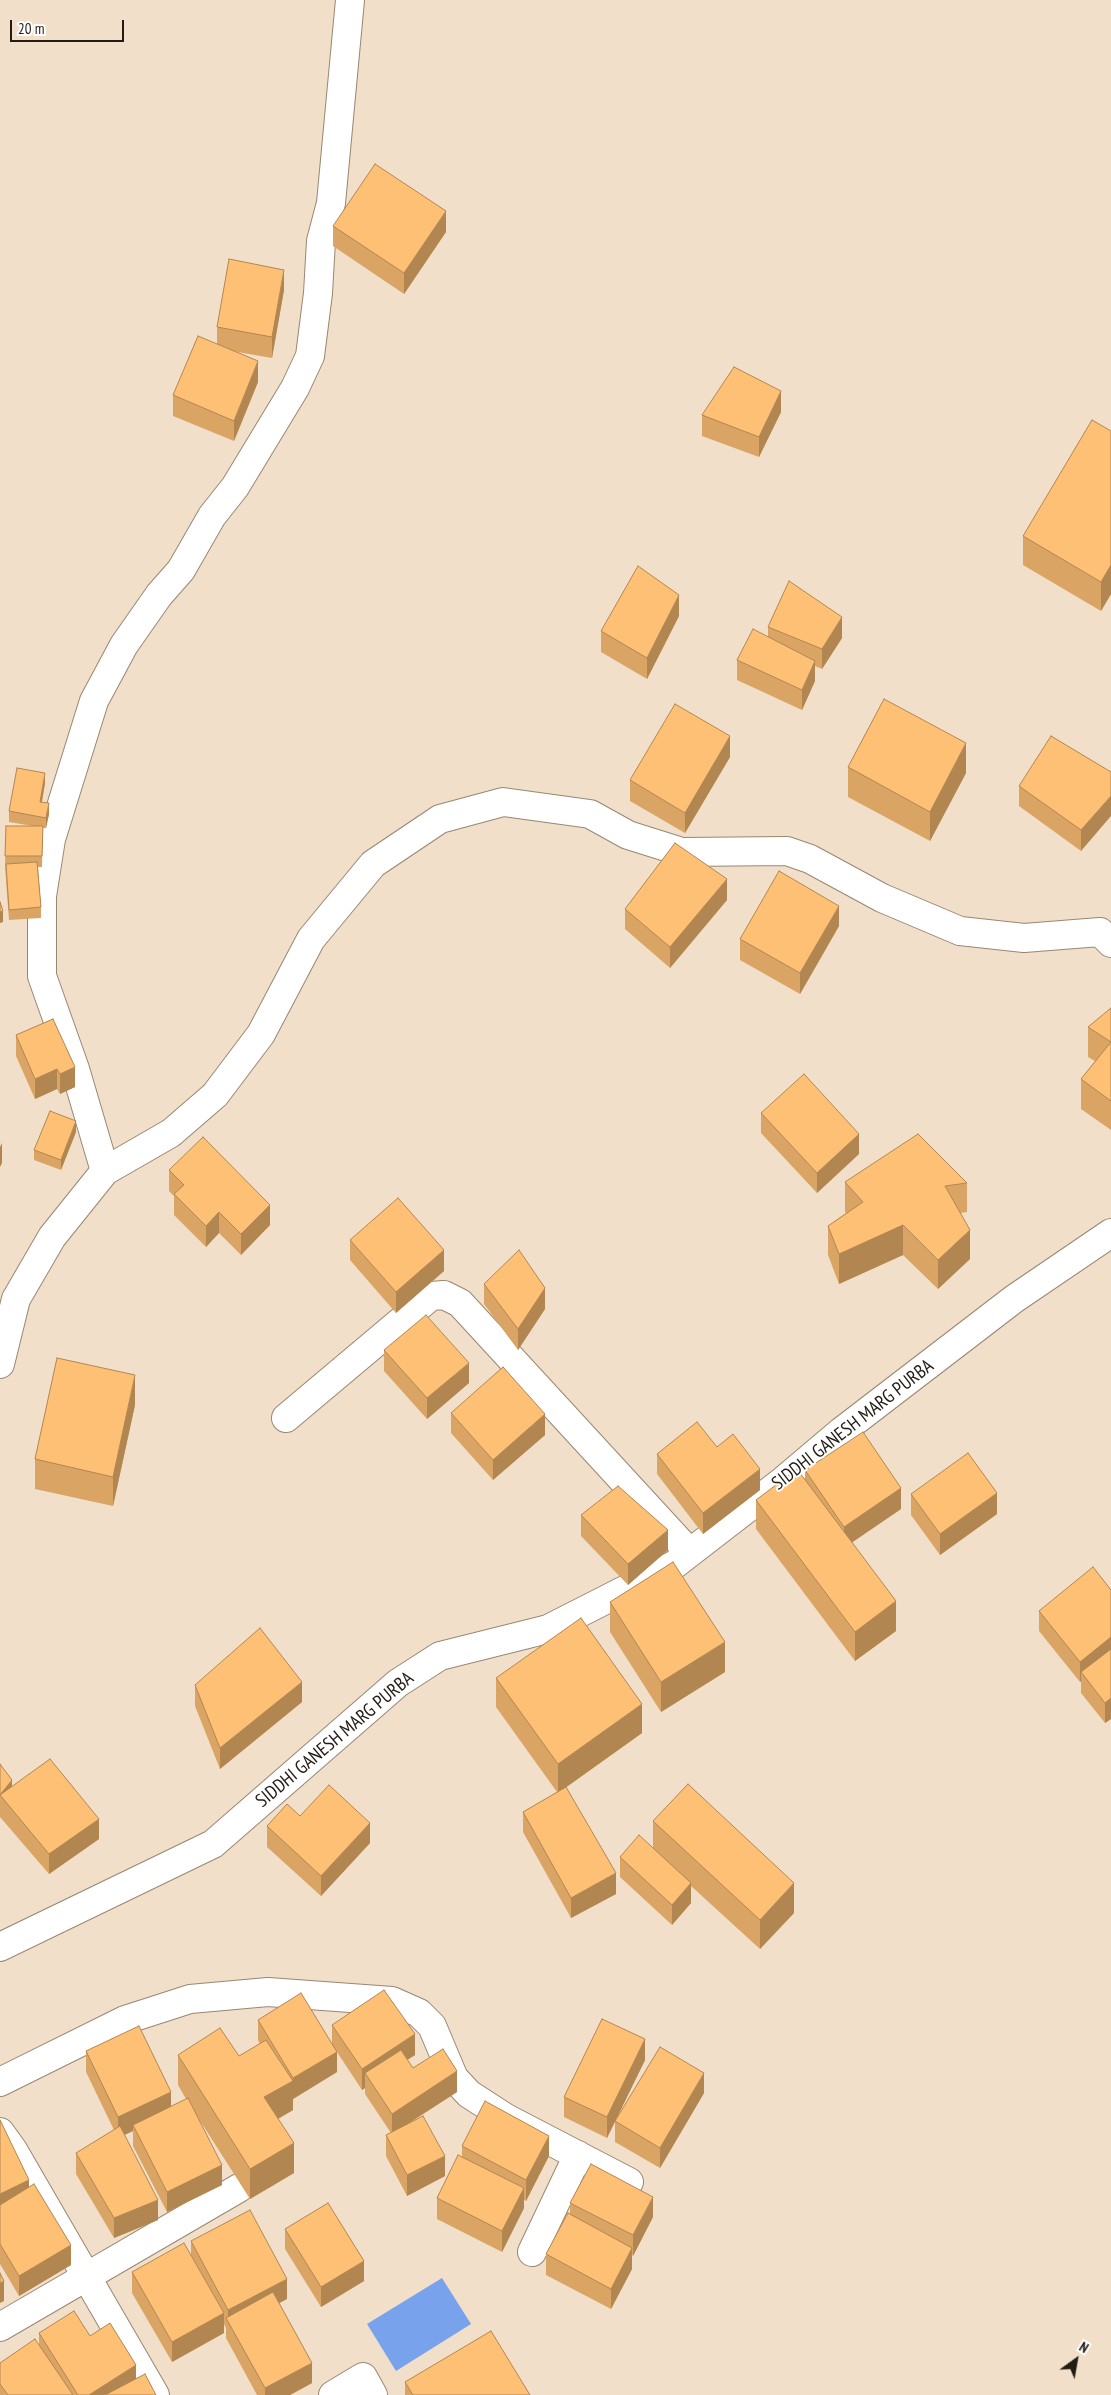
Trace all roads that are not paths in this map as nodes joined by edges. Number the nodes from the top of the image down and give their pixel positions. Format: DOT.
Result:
graph roads {
  1 [pos="350,0"];
  2 [pos="1107,934"];
  3 [pos="105,1171"];
  4 [pos="1111,1233"];
  5 [pos="0,1364"];
  6 [pos="286,1418"];
  7 [pos="689,1552"];
  8 [pos="0,1947"];
  9 [pos="0,2082"];
  10 [pos="0,2132"];
  11 [pos="578,2155"];
  12 [pos="629,2182"];
  13 [pos="239,2188"];
  14 [pos="532,2252"];
  15 [pos="86,2277"];
  16 [pos="0,2327"];
  17 [pos="155,2395"];
  18 [pos="333,2395"];
  19 [pos="374,2395"];
  1 -- 3 [label="street"];
  2 -- 3 [label="street"];
  3 -- 5 [label="street"];
  4 -- 7 [label="street, SIDDHI GANESH MARG PURBA"];
  6 -- 7 [label="street"];
  7 -- 8 [label="street, SIDDHI GANESH MARG PURBA"];
  9 -- 11 [label="street"];
  10 -- 15 [label="street"];
  11 -- 12 [label="street"];
  11 -- 14 [label="street"];
  13 -- 15 [label="street"];
  15 -- 16 [label="street"];
  15 -- 17 [label="street"];
  18 -- 19 [label="street"];
}
